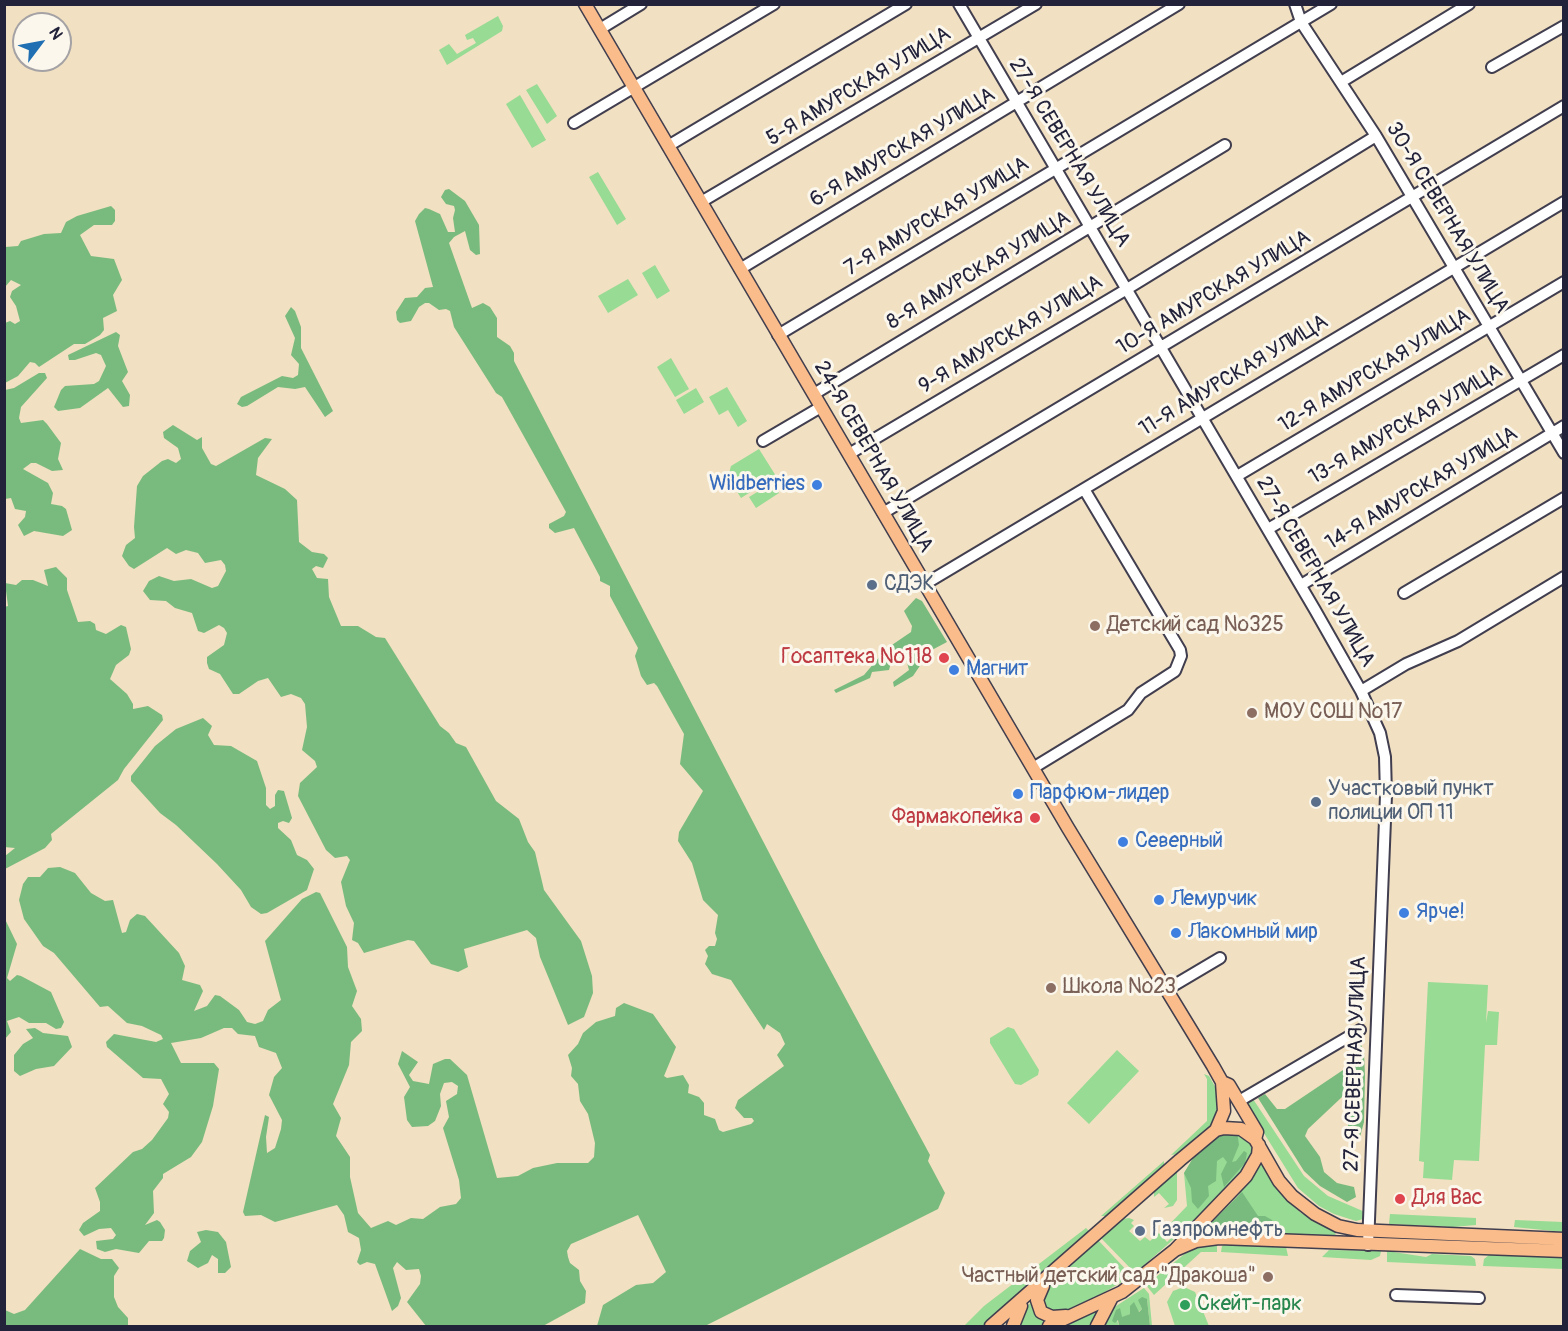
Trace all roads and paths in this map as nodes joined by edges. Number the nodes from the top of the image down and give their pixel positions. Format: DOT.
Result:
graph roads {
  1 [pos="585,4"];
  2 [pos="640,4"];
  3 [pos="774,4"];
  4 [pos="906,4"];
  5 [pos="959,4"];
  6 [pos="1036,4"];
  7 [pos="1179,4"];
  8 [pos="1295,4"];
  9 [pos="1331,4"];
  10 [pos="1469,4"];
  11 [pos="1301,22"];
  12 [pos="1563,26"];
  13 [pos="600,28"];
  14 [pos="979,38"];
  15 [pos="1492,67"];
  16 [pos="1341,82"];
  17 [pos="634,88"];
  18 [pos="1016,103"];
  19 [pos="1563,106"];
  20 [pos="574,123"];
  21 [pos="1376,136"];
  22 [pos="1225,145"];
  23 [pos="668,146"];
  24 [pos="1055,169"];
  25 [pos="1413,198"];
  26 [pos="701,202"];
  27 [pos="1563,202"];
  28 [pos="1090,227"];
  29 [pos="1455,267"];
  30 [pos="740,269"];
  31 [pos="1563,282"];
  32 [pos="1126,289"];
  33 [pos="1489,326"];
  34 [pos="778,334"];
  35 [pos="1160,346"];
  36 [pos="1563,355"];
  37 [pos="1521,381"];
  38 [pos="814,394"];
  39 [pos="821,406"];
  40 [pos="1203,418"];
  41 [pos="1563,426"];
  42 [pos="1552,433"];
  43 [pos="763,441"];
  44 [pos="1563,453"];
  45 [pos="849,454"];
  46 [pos="1237,476"];
  47 [pos="1084,489"];
  48 [pos="1563,498"];
  49 [pos="883,513"];
  50 [pos="1268,529"];
  51 [pos="1563,577"];
  52 [pos="926,584"];
  53 [pos="1301,585"];
  54 [pos="1404,593"];
  55 [pos="1361,691"];
  56 [pos="1033,768"];
  57 [pos="1220,958"];
  58 [pos="1166,990"];
  59 [pos="1360,1030"];
  60 [pos="1222,1082"];
  61 [pos="1239,1101"];
  62 [pos="1216,1130"];
  63 [pos="1257,1142"];
  64 [pos="1369,1230"];
  65 [pos="1563,1239"];
  66 [pos="1368,1245"];
  67 [pos="1175,1250"];
  68 [pos="1563,1251"];
  69 [pos="1046,1281"];
  70 [pos="1396,1295"];
  71 [pos="1479,1298"];
  72 [pos="1111,1299"];
  73 [pos="1023,1300"];
  74 [pos="1067,1316"];
  75 [pos="991,1326"];
  76 [pos="1013,1326"];
  77 [pos="1049,1326"];
  78 [pos="1097,1326"];
  1 -- 13 [label="main road, 24-Я СЕВЕРНАЯ УЛИЦА"];
  2 -- 13 [label="street"];
  3 -- 17 [label="street"];
  4 -- 23 [label="street"];
  5 -- 14 [label="street, 27-Я СЕВЕРНАЯ УЛИЦА"];
  6 -- 14 [label="street, 5-Я АМУРСКАЯ УЛИЦА"];
  7 -- 18 [label="street, 6-Я АМУРСКАЯ УЛИЦА"];
  8 -- 11 [label="street, 30-Я СЕВЕРНАЯ УЛИЦА"];
  9 -- 11 [label="street, 7-Я АМУРСКАЯ УЛИЦА"];
  10 -- 16 [label="street"];
  11 -- 16 [label="street, 30-Я СЕВЕРНАЯ УЛИЦА"];
  11 -- 24 [label="street, 7-Я АМУРСКАЯ УЛИЦА"];
  12 -- 15 [label="street"];
  13 -- 17 [label="main road, 24-Я СЕВЕРНАЯ УЛИЦА"];
  14 -- 18 [label="street, 27-Я СЕВЕРНАЯ УЛИЦА"];
  14 -- 26 [label="street, 5-Я АМУРСКАЯ УЛИЦА"];
  16 -- 21 [label="street, 30-Я СЕВЕРНАЯ УЛИЦА"];
  17 -- 20 [label="street"];
  17 -- 23 [label="main road, 24-Я СЕВЕРНАЯ УЛИЦА"];
  18 -- 24 [label="street, 27-Я СЕВЕРНАЯ УЛИЦА"];
  18 -- 30 [label="street, 6-Я АМУРСКАЯ УЛИЦА"];
  19 -- 25 [label="street, 10-Я АМУРСКАЯ УЛИЦА"];
  21 -- 25 [label="street, 30-Я СЕВЕРНАЯ УЛИЦА"];
  21 -- 32 [label="street, 9-Я АМУРСКАЯ УЛИЦА"];
  22 -- 28 [label="street, 8-Я АМУРСКАЯ УЛИЦА"];
  23 -- 26 [label="main road, 24-Я СЕВЕРНАЯ УЛИЦА"];
  24 -- 28 [label="street, 27-Я СЕВЕРНАЯ УЛИЦА"];
  24 -- 34 [label="street, 7-Я АМУРСКАЯ УЛИЦА"];
  25 -- 29 [label="street, 30-Я СЕВЕРНАЯ УЛИЦА"];
  25 -- 35 [label="street, 10-Я АМУРСКАЯ УЛИЦА"];
  26 -- 30 [label="main road, 24-Я СЕВЕРНАЯ УЛИЦА"];
  27 -- 29 [label="street, 11-Я АМУРСКАЯ УЛИЦА"];
  28 -- 32 [label="street, 27-Я СЕВЕРНАЯ УЛИЦА"];
  28 -- 38 [label="street, 8-Я АМУРСКАЯ УЛИЦА"];
  29 -- 33 [label="street, 30-Я СЕВЕРНАЯ УЛИЦА"];
  29 -- 40 [label="street, 11-Я АМУРСКАЯ УЛИЦА"];
  30 -- 34 [label="main road, 24-Я СЕВЕРНАЯ УЛИЦА"];
  31 -- 33 [label="street, 12-Я АМУРСКАЯ УЛИЦА"];
  32 -- 35 [label="street, 27-Я СЕВЕРНАЯ УЛИЦА"];
  32 -- 45 [label="street, 9-Я АМУРСКАЯ УЛИЦА"];
  33 -- 37 [label="street, 30-Я СЕВЕРНАЯ УЛИЦА"];
  33 -- 46 [label="street, 12-Я АМУРСКАЯ УЛИЦА"];
  34 -- 38 [label="main road, 24-Я СЕВЕРНАЯ УЛИЦА"];
  35 -- 40 [label="street, 27-Я СЕВЕРНАЯ УЛИЦА"];
  35 -- 49 [label="street, 10-Я АМУРСКАЯ УЛИЦА"];
  36 -- 37 [label="street, 13-Я АМУРСКАЯ УЛИЦА"];
  37 -- 42 [label="street, 30-Я СЕВЕРНАЯ УЛИЦА"];
  37 -- 50 [label="street, 13-Я АМУРСКАЯ УЛИЦА"];
  38 -- 39 [label="main road, 24-Я СЕВЕРНАЯ УЛИЦА"];
  39 -- 43 [label="street"];
  39 -- 45 [label="main road, 24-Я СЕВЕРНАЯ УЛИЦА"];
  40 -- 46 [label="street, 27-Я СЕВЕРНАЯ УЛИЦА"];
  40 -- 47 [label="street, 11-Я АМУРСКАЯ УЛИЦА"];
  41 -- 42 [label="street, 14-Я АМУРСКАЯ УЛИЦА"];
  42 -- 44 [label="street, 30-Я СЕВЕРНАЯ УЛИЦА"];
  42 -- 53 [label="street, 14-Я АМУРСКАЯ УЛИЦА"];
  45 -- 49 [label="main road, 24-Я СЕВЕРНАЯ УЛИЦА"];
  46 -- 50 [label="street, 27-Я СЕВЕРНАЯ УЛИЦА"];
  47 -- 52 [label="street, 11-Я АМУРСКАЯ УЛИЦА"];
  47 -- 56 [label="street"];
  48 -- 54 [label="street"];
  49 -- 52 [label="main road, 24-Я СЕВЕРНАЯ УЛИЦА"];
  50 -- 53 [label="street, 27-Я СЕВЕРНАЯ УЛИЦА"];
  51 -- 55 [label="street"];
  52 -- 56 [label="main road, 24-Я СЕВЕРНАЯ УЛИЦА"];
  53 -- 55 [label="street, 27-Я СЕВЕРНАЯ УЛИЦА"];
  55 -- 64 [label="street, 27-Я СЕВЕРНАЯ УЛИЦА"];
  56 -- 58 [label="main road, 24-Я СЕВЕРНАЯ УЛИЦА"];
  57 -- 58 [label="street"];
  58 -- 60 [label="main road, 24-Я СЕВЕРНАЯ УЛИЦА"];
  59 -- 61 [label="street"];
  60 -- 61 [label="main road, 24-Я СЕВЕРНАЯ УЛИЦА"];
  60 -- 62 [label="main road, 24-Я СЕВЕРНАЯ УЛИЦА"];
  61 -- 63 [label="main road, 24-Я СЕВЕРНАЯ УЛИЦА"];
  62 -- 63 [label="main road"];
  62 -- 69 [label="main road"];
  63 -- 64 [label="main road, 24-Я СЕВЕРНАЯ УЛИЦА"];
  63 -- 67 [label="main road"];
  64 -- 65 [label="main road, 24-Я СЕВЕРНАЯ УЛИЦА"];
  64 -- 66 [label="street, 27-Я СЕВЕРНАЯ УЛИЦА"];
  66 -- 67 [label="main road"];
  66 -- 68 [label="main road"];
  67 -- 72 [label="main road"];
  69 -- 73 [label="main road"];
  69 -- 74 [label="main road"];
  70 -- 71 [label="street"];
  72 -- 74 [label="main road"];
  72 -- 78 [label="main road"];
  73 -- 75 [label="main road"];
  73 -- 76 [label="main road"];
  74 -- 77 [label="main road"];
}
